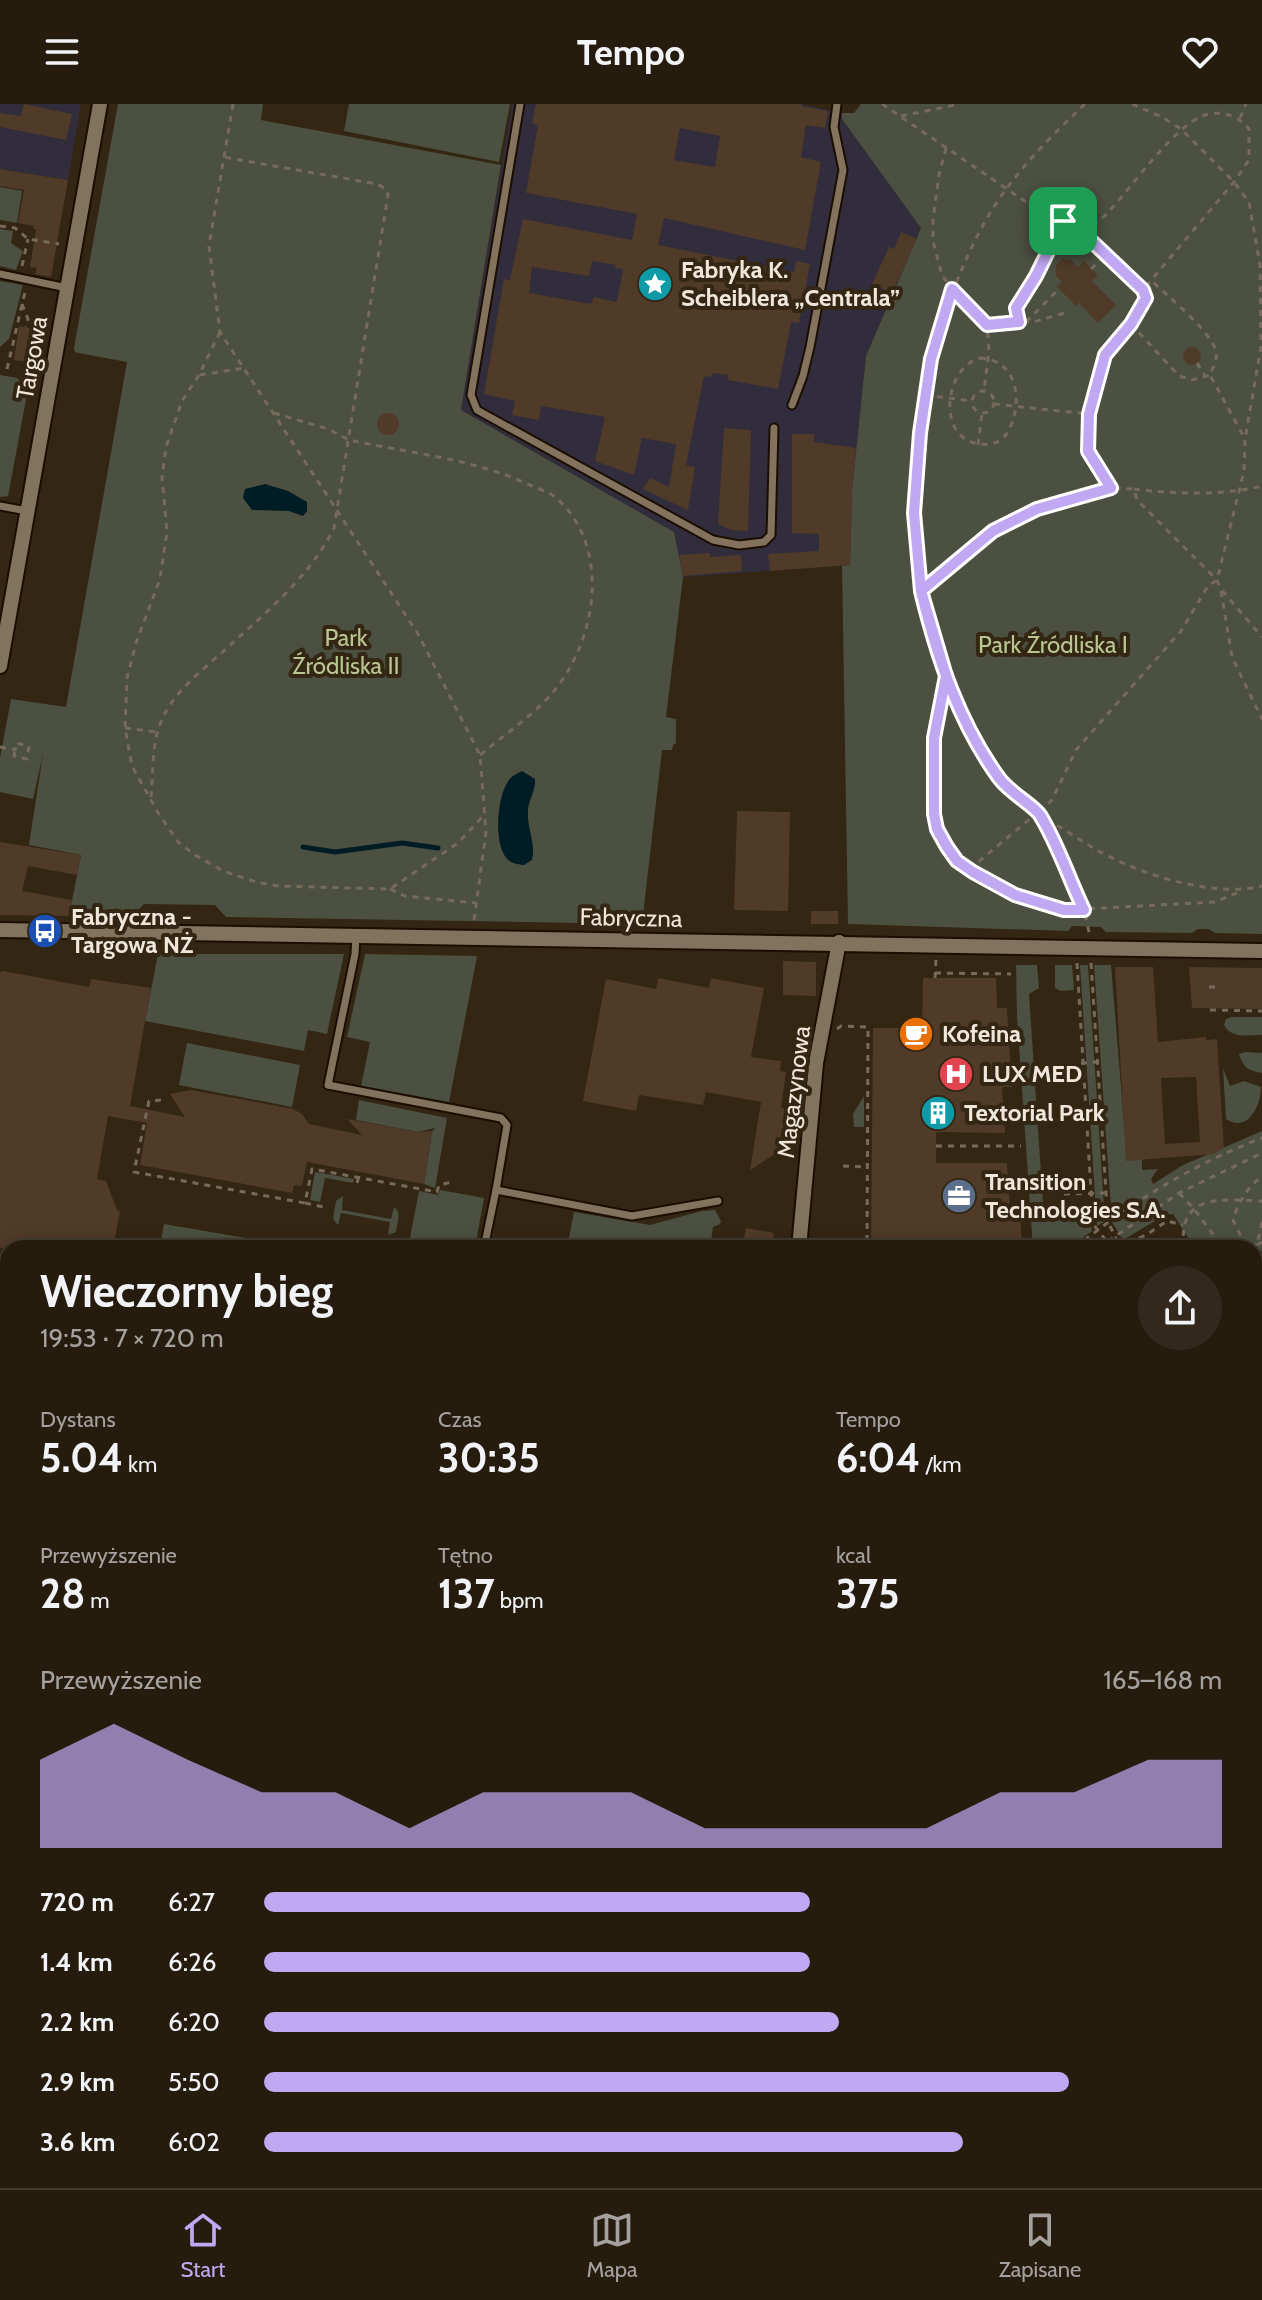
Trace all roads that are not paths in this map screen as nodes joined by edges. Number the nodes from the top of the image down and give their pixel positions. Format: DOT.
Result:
graph roads {
  1 [pos="100,104"];
  2 [pos="520,104"];
  3 [pos="837,104"];
  4 [pos="0,274"];
  5 [pos="67,288"];
  6 [pos="792,405"];
  7 [pos="774,428"];
  8 [pos="0,506"];
  9 [pos="27,511"];
  10 [pos="0,666"];
  11 [pos="0,930"];
  12 [pos="356,935"];
  13 [pos="839,942"];
  14 [pos="1262,951"];
  15 [pos="496,1190"];
  16 [pos="718,1201"];
  17 [pos="486,1240"];
  18 [pos="800,1240"];
  1 -- 5 [label="street, Targowa"];
  2 -- 7 [label="lane"];
  3 -- 6 [label="lane"];
  4 -- 5 [label="lane"];
  5 -- 9 [label="street, Targowa"];
  8 -- 9 [label="lane"];
  9 -- 10 [label="street, Targowa"];
  11 -- 12 [label="street, Fabryczna"];
  12 -- 13 [label="street, Fabryczna"];
  12 -- 15 [label="lane"];
  13 -- 14 [label="street, Fabryczna"];
  13 -- 18 [label="street, Magazynowa"];
  15 -- 16 [label="lane"];
  15 -- 17 [label="lane"];
}
